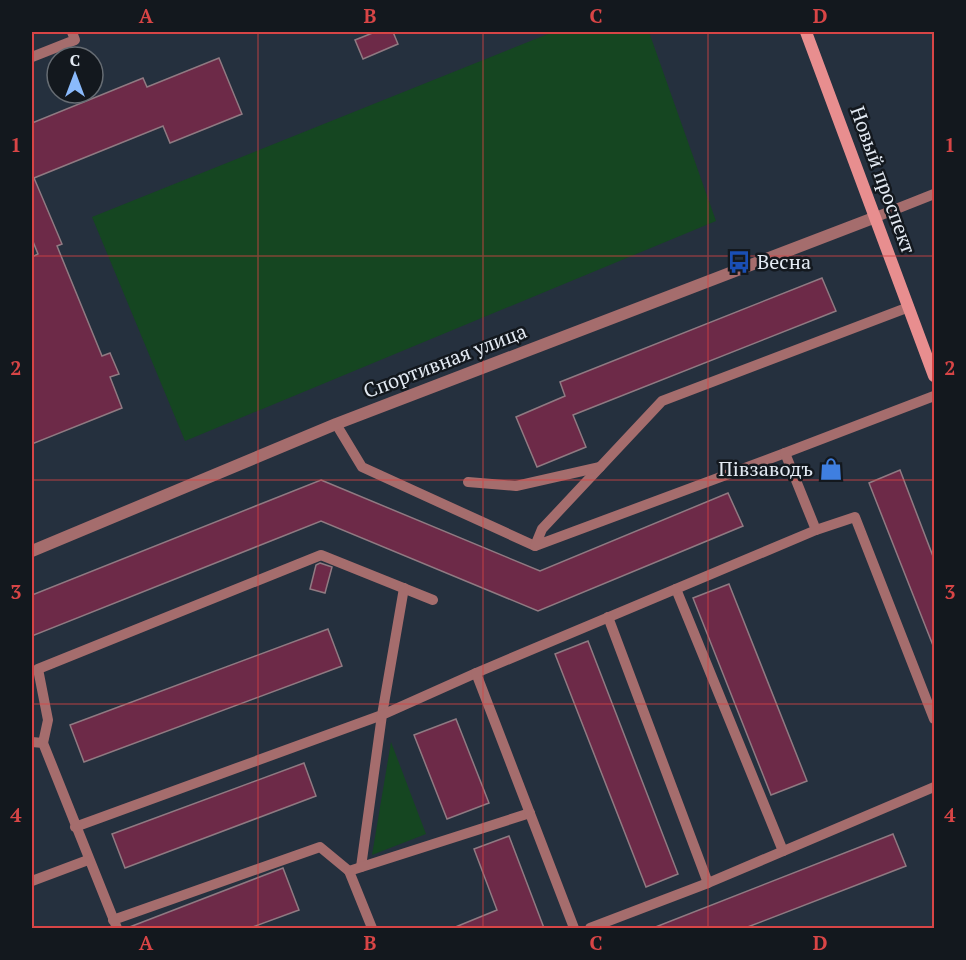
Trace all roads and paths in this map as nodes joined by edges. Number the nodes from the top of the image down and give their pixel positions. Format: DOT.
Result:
graph roads {
  1 [pos="72,32"];
  2 [pos="806,32"];
  3 [pos="32,57"];
  4 [pos="934,194"];
  5 [pos="876,217"];
  6 [pos="909,307"];
  7 [pos="934,376"];
  8 [pos="934,396"];
  9 [pos="336,424"];
  10 [pos="785,453"];
  11 [pos="600,467"];
  12 [pos="468,482"];
  13 [pos="816,530"];
  14 [pos="534,546"];
  15 [pos="32,551"];
  16 [pos="404,588"];
  17 [pos="676,589"];
  18 [pos="433,600"];
  19 [pos="608,617"];
  20 [pos="476,673"];
  21 [pos="382,715"];
  22 [pos="934,718"];
  23 [pos="32,742"];
  24 [pos="43,743"];
  25 [pos="934,787"];
  26 [pos="530,813"];
  27 [pos="75,827"];
  28 [pos="783,851"];
  29 [pos="88,860"];
  30 [pos="360,867"];
  31 [pos="349,871"];
  32 [pos="32,881"];
  33 [pos="708,883"];
  34 [pos="115,924"];
  35 [pos="372,928"];
  36 [pos="574,928"];
  37 [pos="590,928"];
  1 -- 3 [label="lane"];
  2 -- 5 [label="street, Новый проспект"];
  4 -- 5 [label="lane"];
  5 -- 6 [label="street, Новый проспект"];
  5 -- 9 [label="street, Спортивная улица"];
  6 -- 7 [label="street, Новый проспект"];
  6 -- 11 [label="lane"];
  8 -- 10 [label="lane"];
  9 -- 14 [label="lane"];
  9 -- 15 [label="street, Спортивная улица"];
  10 -- 13 [label="lane"];
  10 -- 14 [label="lane"];
  11 -- 12 [label="lane"];
  11 -- 14 [label="lane"];
  13 -- 17 [label="lane"];
  13 -- 22 [label="lane"];
  16 -- 18 [label="lane"];
  16 -- 21 [label="lane"];
  16 -- 24 [label="lane"];
  17 -- 19 [label="lane"];
  17 -- 28 [label="lane"];
  19 -- 20 [label="lane"];
  19 -- 33 [label="lane"];
  20 -- 21 [label="lane"];
  20 -- 26 [label="lane"];
  21 -- 27 [label="lane"];
  21 -- 30 [label="lane"];
  23 -- 24 [label="lane"];
  24 -- 27 [label="lane"];
  25 -- 28 [label="lane"];
  26 -- 30 [label="lane"];
  26 -- 36 [label="lane"];
  27 -- 29 [label="lane"];
  28 -- 33 [label="lane"];
  29 -- 32 [label="lane"];
  29 -- 34 [label="lane"];
  30 -- 31 [label="lane"];
  31 -- 34 [label="lane"];
  31 -- 35 [label="lane"];
  33 -- 37 [label="lane"];
}
